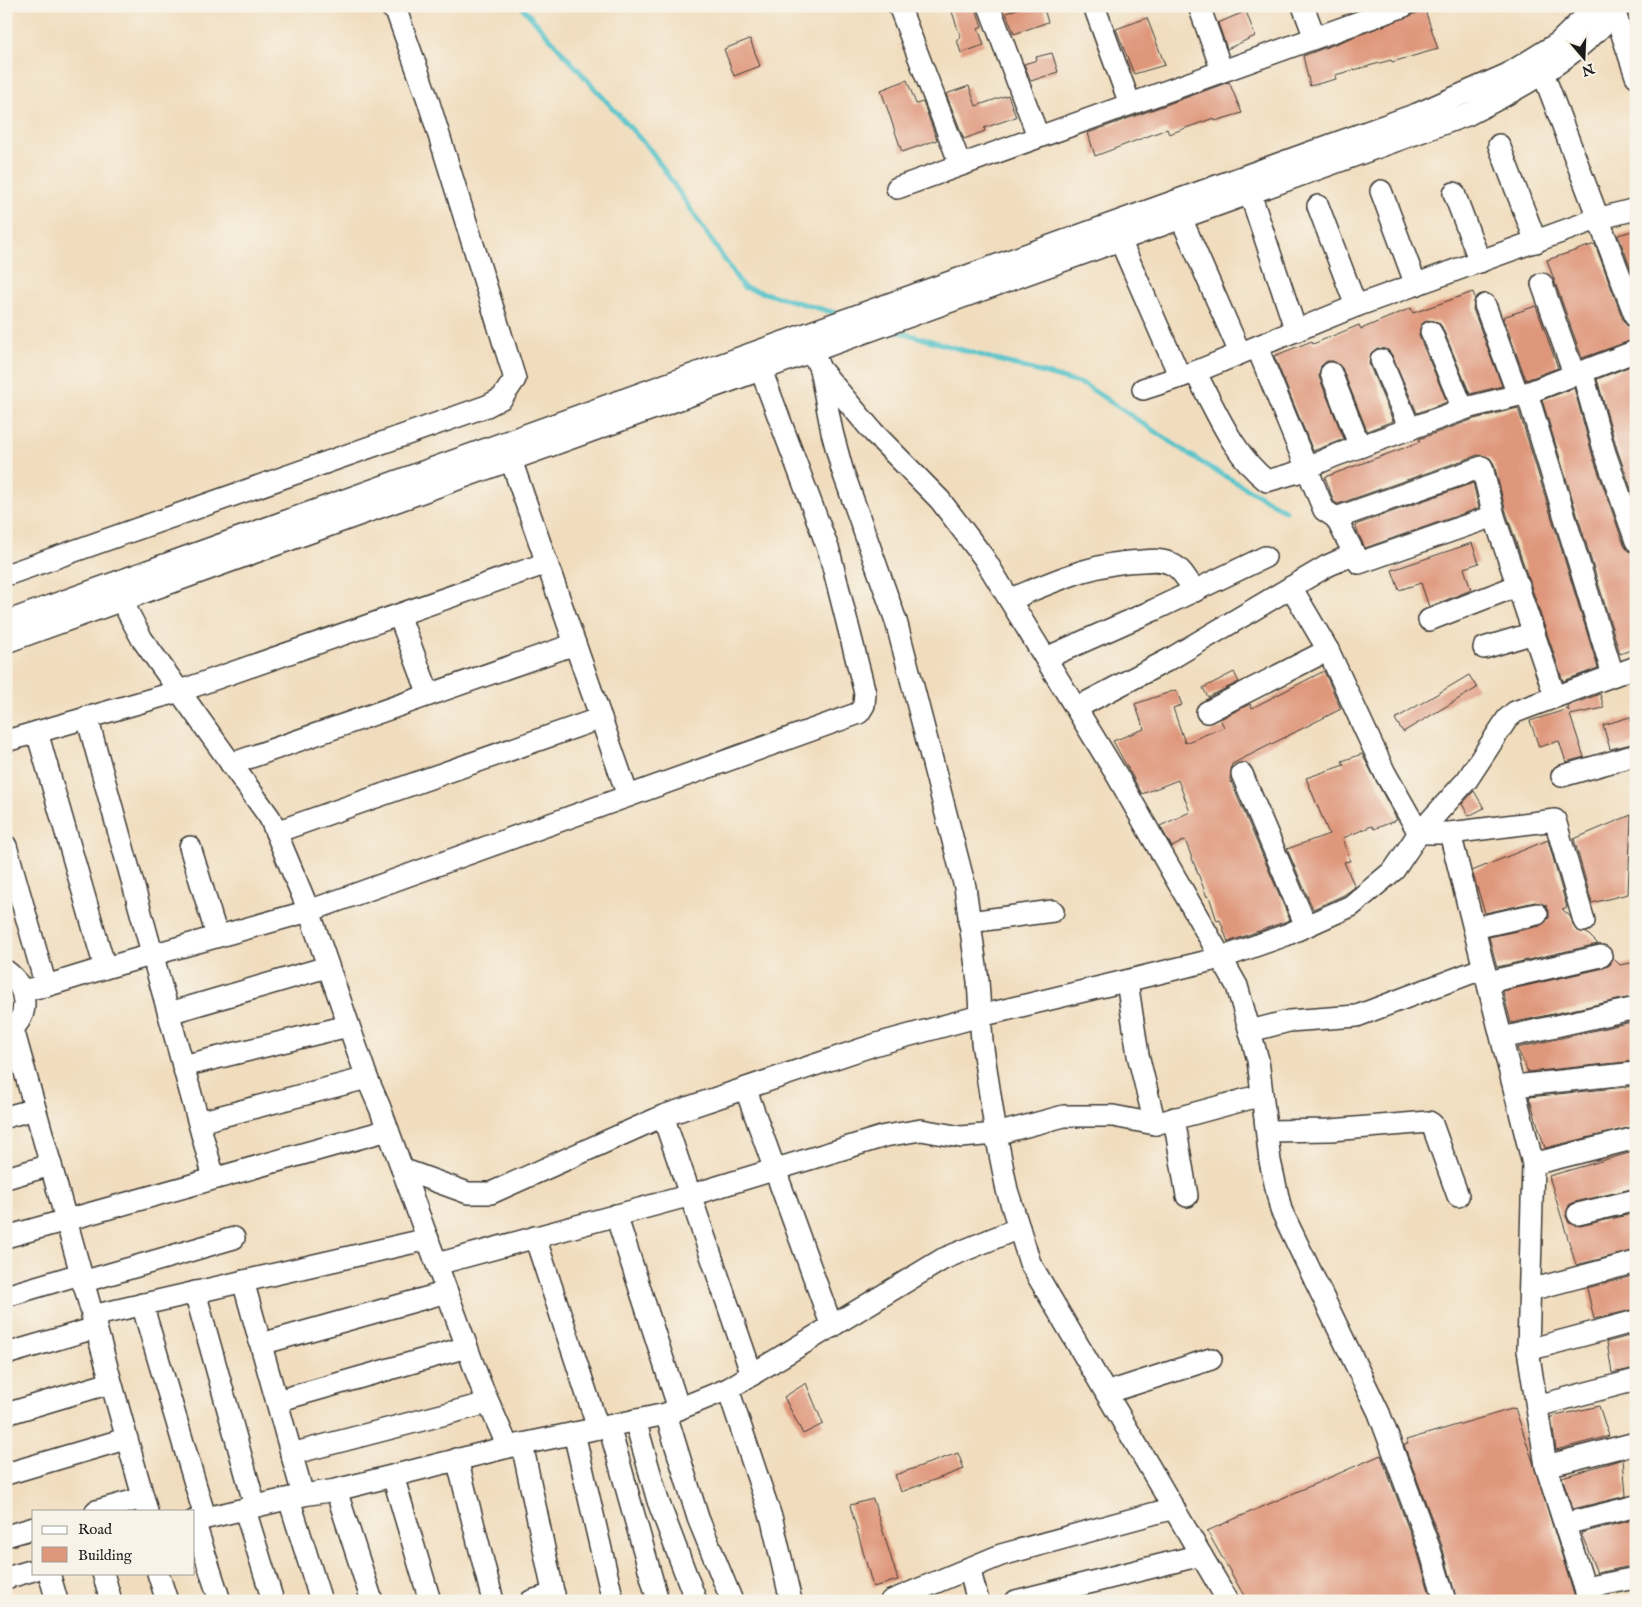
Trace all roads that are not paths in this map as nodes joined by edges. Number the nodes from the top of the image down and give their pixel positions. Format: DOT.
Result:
graph roads {
  1 [pos="900,6"];
  2 [pos="989,6"];
  3 [pos="1094,6"];
  4 [pos="1199,6"];
  5 [pos="1303,6"];
  6 [pos="1404,6"];
  7 [pos="1610,8"];
  8 [pos="398,9"];
  9 [pos="1315,38"];
  10 [pos="1222,71"];
  11 [pos="1543,73"];
  12 [pos="1636,76"];
  13 [pos="1130,104"];
  14 [pos="1038,136"];
  15 [pos="1499,145"];
  16 [pos="960,164"];
  17 [pos="897,188"];
  18 [pos="1382,191"];
  19 [pos="1454,193"];
  20 [pos="1250,194"];
  21 [pos="1318,206"];
  22 [pos="1636,209"];
  23 [pos="1181,218"];
  24 [pos="1597,219"];
  25 [pos="1120,240"];
  26 [pos="1536,242"];
  27 [pos="1480,262"];
  28 [pos="1542,284"];
  29 [pos="1416,285"];
  30 [pos="1485,305"];
  31 [pos="1356,306"];
  32 [pos="890,314"];
  33 [pos="1636,318"];
  34 [pos="1296,330"];
  35 [pos="1431,332"];
  36 [pos="815,347"];
  37 [pos="1248,350"];
  38 [pos="1636,351"];
  39 [pos="1381,360"];
  40 [pos="762,370"];
  41 [pos="1331,373"];
  42 [pos="1578,373"];
  43 [pos="1187,374"];
  44 [pos="1143,389"];
  45 [pos="1522,394"];
  46 [pos="1463,409"];
  47 [pos="1410,429"];
  48 [pos="1360,447"];
  49 [pos="511,460"];
  50 [pos="1307,468"];
  51 [pos="1494,516"];
  52 [pos="1336,518"];
  53 [pos="1636,541"];
  54 [pos="1354,554"];
  55 [pos="1265,557"];
  56 [pos="547,563"];
  57 [pos="6,575"];
  58 [pos="112,583"];
  59 [pos="1519,585"];
  60 [pos="1292,587"];
  61 [pos="1195,591"];
  62 [pos="1011,599"];
  63 [pos="122,602"];
  64 [pos="399,615"];
  65 [pos="1429,620"];
  66 [pos="6,622"];
  67 [pos="1534,633"];
  68 [pos="6,642"];
  69 [pos="575,644"];
  70 [pos="1484,648"];
  71 [pos="1328,650"];
  72 [pos="1046,658"];
  73 [pos="1629,674"];
  74 [pos="180,691"];
  75 [pos="428,695"];
  76 [pos="1555,696"];
  77 [pos="1076,708"];
  78 [pos="1207,712"];
  79 [pos="87,717"];
  80 [pos="601,718"];
  81 [pos="37,732"];
  82 [pos="6,741"];
  83 [pos="1636,755"];
  84 [pos="231,764"];
  85 [pos="1242,774"];
  86 [pos="1562,776"];
  87 [pos="628,796"];
  88 [pos="276,832"];
  89 [pos="1419,833"];
  90 [pos="1450,833"];
  91 [pos="6,846"];
  92 [pos="190,847"];
  93 [pos="309,911"];
  94 [pos="1053,911"];
  95 [pos="1537,914"];
  96 [pos="970,922"];
  97 [pos="1584,922"];
  98 [pos="1306,926"];
  99 [pos="1474,928"];
  100 [pos="217,936"];
  101 [pos="153,954"];
  102 [pos="1602,956"];
  103 [pos="1222,958"];
  104 [pos="327,967"];
  105 [pos="105,968"];
  106 [pos="6,971"];
  107 [pos="1486,975"];
  108 [pos="1127,981"];
  109 [pos="46,986"];
  110 [pos="23,990"];
  111 [pos="1636,1008"];
  112 [pos="169,1013"];
  113 [pos="980,1016"];
  114 [pos="348,1026"];
  115 [pos="10,1031"];
  116 [pos="1250,1031"];
  117 [pos="1502,1038"];
  118 [pos="13,1056"];
  119 [pos="183,1066"];
  120 [pos="1636,1073"];
  121 [pos="367,1078"];
  122 [pos="1514,1086"];
  123 [pos="746,1090"];
  124 [pos="1262,1095"];
  125 [pos="35,1109"];
  126 [pos="663,1116"];
  127 [pos="6,1117"];
  128 [pos="1164,1121"];
  129 [pos="199,1122"];
  130 [pos="388,1130"];
  131 [pos="1267,1131"];
  132 [pos="996,1134"];
  133 [pos="1636,1138"];
  134 [pos="1534,1164"];
  135 [pos="51,1165"];
  136 [pos="402,1169"];
  137 [pos="775,1169"];
  138 [pos="6,1178"];
  139 [pos="214,1178"];
  140 [pos="691,1195"];
  141 [pos="1187,1196"];
  142 [pos="1458,1196"];
  143 [pos="1636,1200"];
  144 [pos="1578,1214"];
  145 [pos="616,1215"];
  146 [pos="65,1220"];
  147 [pos="1019,1228"];
  148 [pos="6,1237"];
  149 [pos="535,1237"];
  150 [pos="234,1238"];
  151 [pos="428,1239"];
  152 [pos="1636,1262"];
  153 [pos="437,1264"];
  154 [pos="81,1278"];
  155 [pos="243,1281"];
  156 [pos="1530,1290"];
  157 [pos="195,1292"];
  158 [pos="447,1292"];
  159 [pos="6,1296"];
  160 [pos="142,1304"];
  161 [pos="1636,1321"];
  162 [pos="93,1322"];
  163 [pos="832,1326"];
  164 [pos="261,1344"];
  165 [pos="467,1347"];
  166 [pos="1528,1350"];
  167 [pos="6,1354"];
  168 [pos="1211,1359"];
  169 [pos="752,1374"];
  170 [pos="1636,1380"];
  171 [pos="110,1384"];
  172 [pos="728,1389"];
  173 [pos="1106,1393"];
  174 [pos="277,1401"];
  175 [pos="488,1403"];
  176 [pos="1537,1406"];
  177 [pos="672,1411"];
  178 [pos="6,1414"];
  179 [pos="635,1420"];
  180 [pos="603,1427"];
  181 [pos="574,1433"];
  182 [pos="126,1439"];
  183 [pos="1636,1443"];
  184 [pos="515,1446"];
  185 [pos="291,1454"];
  186 [pos="457,1459"];
  187 [pos="1546,1466"];
  188 [pos="6,1474"];
  189 [pos="393,1476"];
  190 [pos="336,1490"];
  191 [pos="296,1497"];
  192 [pos="145,1504"];
  193 [pos="1636,1506"];
  194 [pos="250,1508"];
  195 [pos="1174,1508"];
  196 [pos="103,1510"];
  197 [pos="198,1520"];
  198 [pos="1565,1524"];
  199 [pos="32,1529"];
  200 [pos="6,1536"];
  201 [pos="1201,1555"];
  202 [pos="969,1568"];
  203 [pos="32,1571"];
  204 [pos="49,1574"];
  205 [pos="103,1574"];
  206 [pos="158,1574"];
  207 [pos="6,1578"];
  208 [pos="1636,1578"];
  209 [pos="1587,1595"];
  210 [pos="555,1597"];
  211 [pos="1220,1599"];
  212 [pos="57,1601"];
  213 [pos="111,1601"];
  214 [pos="167,1601"];
  215 [pos="220,1601"];
  216 [pos="273,1601"];
  217 [pos="321,1601"];
  218 [pos="372,1601"];
  219 [pos="430,1601"];
  220 [pos="493,1601"];
  221 [pos="531,1601"];
  222 [pos="613,1601"];
  223 [pos="658,1601"];
  224 [pos="696,1601"];
  225 [pos="732,1601"];
  226 [pos="791,1601"];
  227 [pos="891,1601"];
  228 [pos="978,1601"];
  229 [pos="1016,1601"];
  230 [pos="1445,1601"];
  1 -- 16 [label="street"];
  2 -- 14 [label="street"];
  3 -- 13 [label="street"];
  4 -- 10 [label="street"];
  5 -- 9 [label="street"];
  6 -- 9 [label="street"];
  7 -- 11 [label="street"];
  7 -- 12 [label="street"];
  7 -- 32 [label="street"];
  8 -- 57 [label="street"];
  9 -- 10 [label="street"];
  10 -- 13 [label="street"];
  11 -- 20 [label="street"];
  11 -- 24 [label="street"];
  13 -- 14 [label="street"];
  14 -- 16 [label="street"];
  15 -- 26 [label="street"];
  16 -- 17 [label="street"];
  18 -- 29 [label="street"];
  19 -- 27 [label="street"];
  20 -- 23 [label="street"];
  20 -- 34 [label="street"];
  21 -- 31 [label="street"];
  22 -- 24 [label="street"];
  23 -- 25 [label="street"];
  23 -- 37 [label="street"];
  24 -- 26 [label="street"];
  24 -- 33 [label="street"];
  25 -- 32 [label="street"];
  25 -- 43 [label="street"];
  26 -- 27 [label="street"];
  27 -- 29 [label="street"];
  28 -- 42 [label="street"];
  29 -- 31 [label="street"];
  30 -- 45 [label="street"];
  31 -- 34 [label="street"];
  32 -- 36 [label="street"];
  34 -- 37 [label="street"];
  35 -- 46 [label="street"];
  36 -- 40 [label="street"];
  36 -- 58 [label="street"];
  36 -- 62 [label="street"];
  36 -- 96 [label="street"];
  37 -- 43 [label="street"];
  37 -- 50 [label="street"];
  38 -- 42 [label="street"];
  39 -- 47 [label="street"];
  40 -- 49 [label="street"];
  40 -- 87 [label="street"];
  41 -- 48 [label="street"];
  42 -- 45 [label="street"];
  42 -- 53 [label="street"];
  43 -- 44 [label="street"];
  43 -- 50 [label="street"];
  45 -- 46 [label="street"];
  45 -- 73 [label="street"];
  46 -- 47 [label="street"];
  47 -- 48 [label="street"];
  48 -- 50 [label="street"];
  49 -- 56 [label="street"];
  49 -- 63 [label="street"];
  50 -- 52 [label="street"];
  51 -- 52 [label="street"];
  51 -- 54 [label="street"];
  51 -- 59 [label="street"];
  52 -- 54 [label="street"];
  54 -- 60 [label="street"];
  55 -- 61 [label="street"];
  56 -- 64 [label="street"];
  56 -- 69 [label="street"];
  58 -- 63 [label="street"];
  58 -- 66 [label="street"];
  59 -- 65 [label="street"];
  59 -- 67 [label="street"];
  60 -- 71 [label="street"];
  60 -- 77 [label="street"];
  61 -- 62 [label="street"];
  61 -- 72 [label="street"];
  62 -- 72 [label="street"];
  63 -- 68 [label="street"];
  63 -- 74 [label="street"];
  64 -- 74 [label="street"];
  64 -- 75 [label="street"];
  67 -- 70 [label="street"];
  67 -- 76 [label="street"];
  69 -- 75 [label="street"];
  69 -- 80 [label="street"];
  71 -- 78 [label="street"];
  71 -- 89 [label="street"];
  72 -- 77 [label="street"];
  73 -- 76 [label="street"];
  74 -- 79 [label="street"];
  74 -- 84 [label="street"];
  75 -- 84 [label="street"];
  76 -- 89 [label="street"];
  77 -- 103 [label="street"];
  79 -- 81 [label="street"];
  79 -- 101 [label="street"];
  80 -- 87 [label="street"];
  80 -- 88 [label="street"];
  81 -- 82 [label="street"];
  81 -- 105 [label="street"];
  83 -- 86 [label="street"];
  84 -- 88 [label="street"];
  85 -- 98 [label="street"];
  87 -- 93 [label="street"];
  88 -- 93 [label="street"];
  89 -- 90 [label="street"];
  89 -- 98 [label="street"];
  90 -- 97 [label="street"];
  90 -- 99 [label="street"];
  91 -- 109 [label="street"];
  92 -- 100 [label="street"];
  93 -- 100 [label="street"];
  93 -- 104 [label="street"];
  94 -- 96 [label="street"];
  95 -- 99 [label="street"];
  96 -- 113 [label="street"];
  98 -- 103 [label="street"];
  99 -- 107 [label="street"];
  100 -- 101 [label="street"];
  101 -- 105 [label="street"];
  101 -- 112 [label="street"];
  102 -- 107 [label="street"];
  103 -- 108 [label="street"];
  103 -- 116 [label="street"];
  104 -- 112 [label="street"];
  104 -- 114 [label="street"];
  105 -- 109 [label="street"];
  106 -- 110 [label="street"];
  107 -- 116 [label="street"];
  107 -- 117 [label="street"];
  108 -- 113 [label="street"];
  108 -- 128 [label="street"];
  109 -- 110 [label="street"];
  110 -- 115 [label="street"];
  111 -- 117 [label="street"];
  112 -- 119 [label="street"];
  113 -- 123 [label="street"];
  113 -- 132 [label="street"];
  114 -- 119 [label="street"];
  114 -- 121 [label="street"];
  115 -- 118 [label="street"];
  116 -- 124 [label="street"];
  117 -- 122 [label="street"];
  118 -- 125 [label="street"];
  119 -- 129 [label="street"];
  120 -- 122 [label="street"];
  121 -- 129 [label="street"];
  121 -- 130 [label="street"];
  122 -- 134 [label="street"];
  123 -- 126 [label="street"];
  123 -- 137 [label="street"];
  124 -- 128 [label="street"];
  124 -- 131 [label="street"];
  125 -- 127 [label="street"];
  125 -- 135 [label="street"];
  126 -- 136 [label="street"];
  126 -- 140 [label="street"];
  128 -- 132 [label="street"];
  128 -- 141 [label="street"];
  129 -- 139 [label="street"];
  130 -- 136 [label="street"];
  130 -- 139 [label="street"];
  131 -- 142 [label="street"];
  131 -- 230 [label="street"];
  132 -- 137 [label="street"];
  132 -- 147 [label="street"];
  133 -- 134 [label="street"];
  134 -- 156 [label="street"];
  135 -- 138 [label="street"];
  135 -- 146 [label="street"];
  136 -- 151 [label="street"];
  137 -- 140 [label="street"];
  137 -- 163 [label="street"];
  139 -- 146 [label="street"];
  140 -- 145 [label="street"];
  140 -- 169 [label="street"];
  143 -- 144 [label="street"];
  145 -- 149 [label="street"];
  145 -- 177 [label="street"];
  146 -- 148 [label="street"];
  146 -- 154 [label="street"];
  147 -- 163 [label="street"];
  147 -- 173 [label="street"];
  149 -- 153 [label="street"];
  149 -- 180 [label="street"];
  150 -- 154 [label="street"];
  151 -- 153 [label="street"];
  151 -- 155 [label="street"];
  152 -- 156 [label="street"];
  153 -- 158 [label="street"];
  154 -- 159 [label="street"];
  154 -- 162 [label="street"];
  155 -- 157 [label="street"];
  155 -- 164 [label="street"];
  156 -- 166 [label="street"];
  157 -- 160 [label="street"];
  157 -- 194 [label="street"];
  158 -- 164 [label="street"];
  158 -- 165 [label="street"];
  160 -- 162 [label="street"];
  160 -- 197 [label="street"];
  161 -- 166 [label="street"];
  162 -- 167 [label="street"];
  162 -- 171 [label="street"];
  163 -- 169 [label="street"];
  164 -- 174 [label="street"];
  165 -- 174 [label="street"];
  165 -- 175 [label="street"];
  166 -- 176 [label="street"];
  168 -- 173 [label="street"];
  169 -- 172 [label="street"];
  170 -- 176 [label="street"];
  171 -- 178 [label="street"];
  171 -- 182 [label="street"];
  172 -- 177 [label="street"];
  172 -- 226 [label="street"];
  173 -- 195 [label="street"];
  174 -- 185 [label="street"];
  175 -- 184 [label="street"];
  175 -- 185 [label="street"];
  176 -- 187 [label="street"];
  177 -- 179 [label="street"];
  177 -- 225 [label="street"];
  179 -- 180 [label="street"];
  179 -- 224 [label="street"];
  180 -- 181 [label="street"];
  180 -- 223 [label="street"];
  181 -- 184 [label="street"];
  181 -- 222 [label="street"];
  182 -- 188 [label="street"];
  182 -- 192 [label="street"];
  183 -- 187 [label="street"];
  184 -- 186 [label="street"];
  184 -- 210 [label="street"];
  185 -- 191 [label="street"];
  186 -- 189 [label="street"];
  186 -- 220 [label="street"];
  187 -- 198 [label="street"];
  189 -- 190 [label="street"];
  189 -- 219 [label="street"];
  190 -- 191 [label="street"];
  190 -- 218 [label="street"];
  191 -- 194 [label="street"];
  191 -- 217 [label="street"];
  192 -- 196 [label="street"];
  193 -- 198 [label="street"];
  194 -- 197 [label="street"];
  194 -- 216 [label="street"];
  195 -- 201 [label="street"];
  195 -- 202 [label="street"];
  197 -- 215 [label="street"];
  198 -- 209 [label="street"];
  199 -- 200 [label="street"];
  201 -- 211 [label="street"];
  201 -- 229 [label="street"];
  202 -- 227 [label="street"];
  202 -- 228 [label="street"];
  203 -- 207 [label="street"];
  204 -- 212 [label="street"];
  205 -- 213 [label="street"];
  206 -- 214 [label="street"];
  208 -- 209 [label="street"];
  210 -- 221 [label="street"];
}
